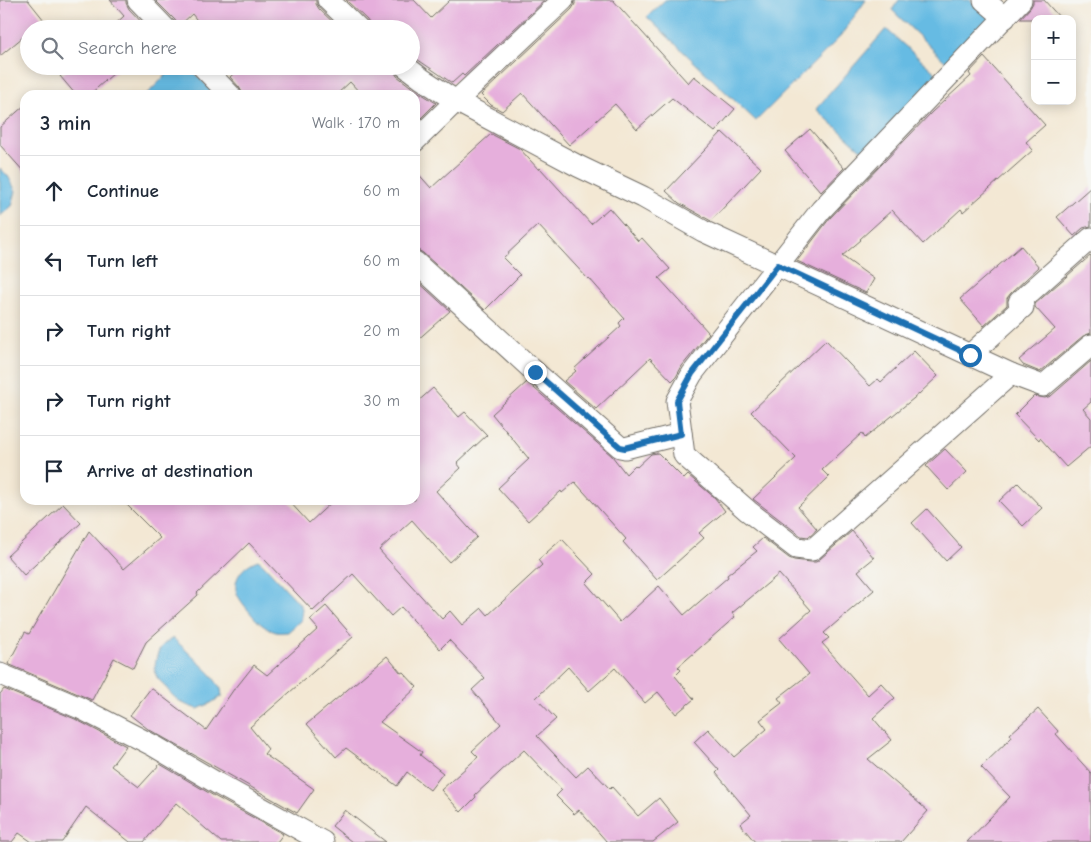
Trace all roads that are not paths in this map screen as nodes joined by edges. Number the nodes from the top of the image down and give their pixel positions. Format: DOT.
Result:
graph roads {
  1 [pos="138,0"];
  2 [pos="328,0"];
  3 [pos="563,0"];
  4 [pos="984,0"];
  5 [pos="1022,0"];
  6 [pos="1005,18"];
  7 [pos="157,20"];
  8 [pos="349,20"];
  9 [pos="211,75"];
  10 [pos="417,75"];
  11 [pos="225,90"];
  12 [pos="456,101"];
  13 [pos="420,136"];
  14 [pos="1091,238"];
  15 [pos="778,265"];
  16 [pos="420,267"];
  17 [pos="1091,345"];
  18 [pos="970,355"];
  19 [pos="1012,374"];
  20 [pos="681,434"];
  21 [pos="0,674"];
  22 [pos="323,842"];
  1 -- 7 [label="street"];
  2 -- 8 [label="street"];
  3 -- 12 [label="street"];
  4 -- 6 [label="street"];
  5 -- 6 [label="street"];
  6 -- 15 [label="street"];
  9 -- 11 [label="street"];
  10 -- 12 [label="street"];
  12 -- 13 [label="street"];
  12 -- 15 [label="street"];
  14 -- 18 [label="street"];
  15 -- 18 [label="street"];
  15 -- 20 [label="street"];
  16 -- 20 [label="street"];
  17 -- 19 [label="street"];
  18 -- 19 [label="street"];
  19 -- 20 [label="street"];
  21 -- 22 [label="street"];
}
